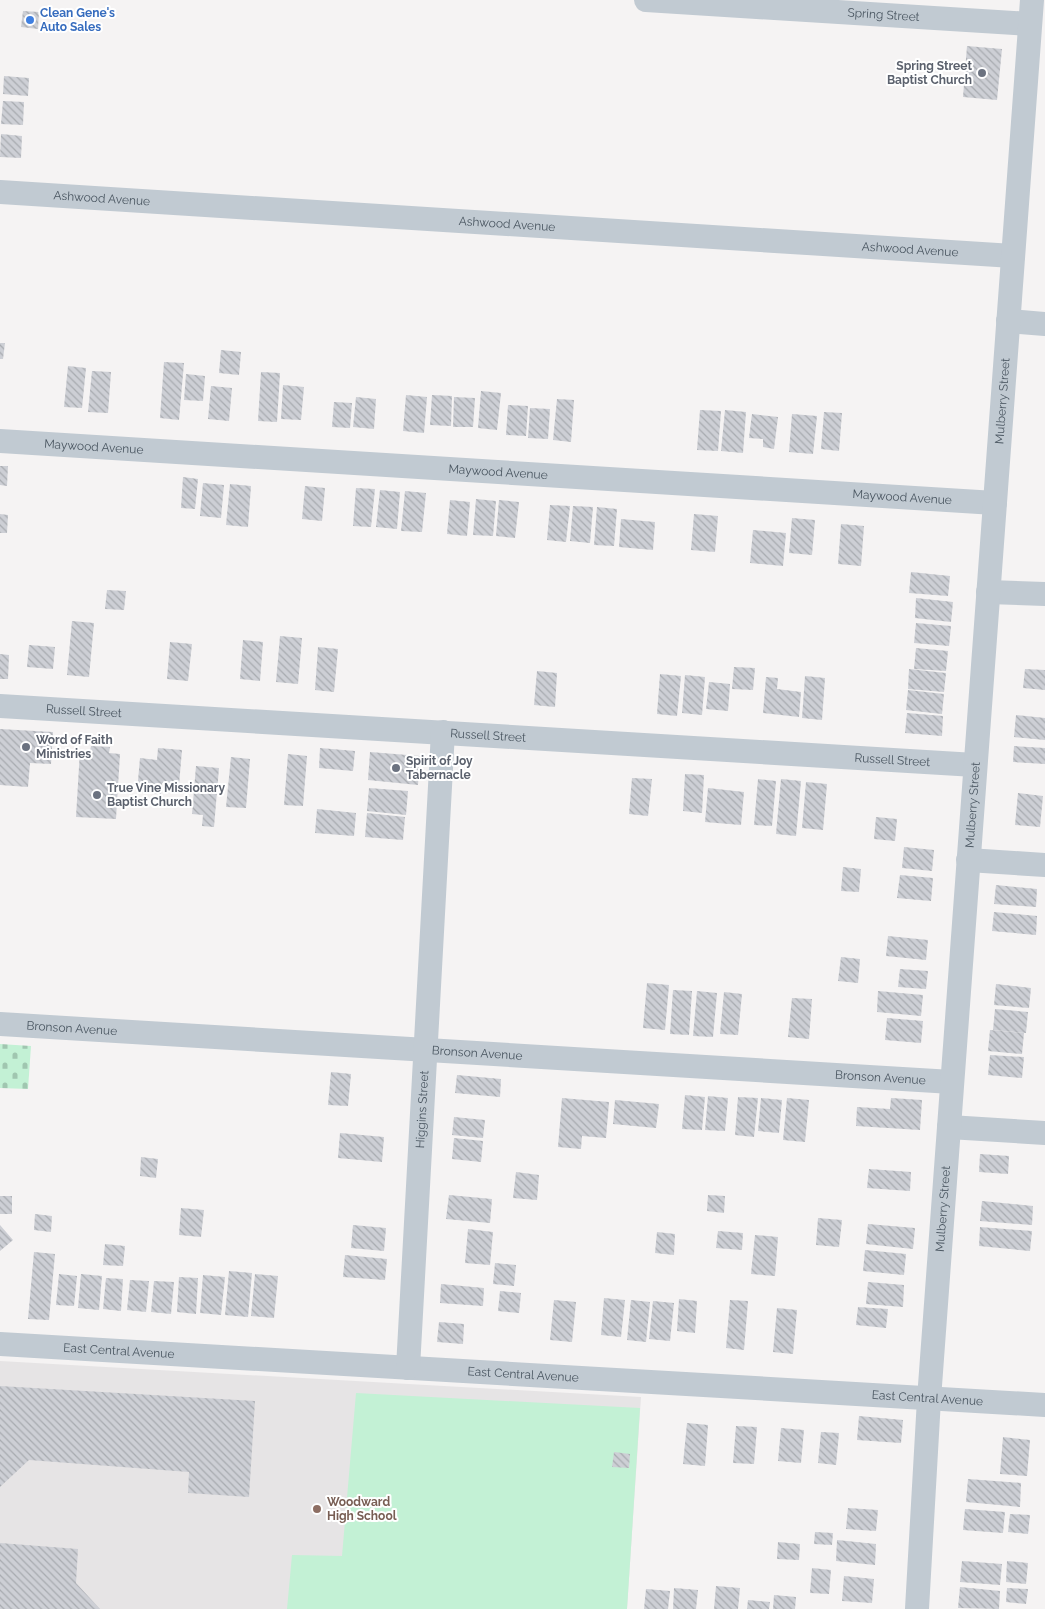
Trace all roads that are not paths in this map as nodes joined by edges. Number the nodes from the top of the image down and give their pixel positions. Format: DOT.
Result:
graph roads {
  1 [pos="646,0"];
  2 [pos="1032,0"];
  3 [pos="1030,24"];
  4 [pos="1035,96"];
  5 [pos="0,192"];
  6 [pos="1013,256"];
  7 [pos="1008,321"];
  8 [pos="1045,324"];
  9 [pos="0,441"];
  10 [pos="995,503"];
  11 [pos="988,592"];
  12 [pos="1045,594"];
  13 [pos="0,706"];
  14 [pos="443,732"];
  15 [pos="975,765"];
  16 [pos="968,860"];
  17 [pos="1045,865"];
  18 [pos="0,1024"];
  19 [pos="426,1050"];
  20 [pos="952,1082"];
  21 [pos="950,1127"];
  22 [pos="1045,1133"];
  23 [pos="0,1344"];
  24 [pos="408,1368"];
  25 [pos="929,1399"];
  26 [pos="1045,1406"];
  27 [pos="917,1609"];
  1 -- 3 [label="street, Spring Street"];
  2 -- 3 [label="street, Mulberry Street"];
  3 -- 4 [label="street, Mulberry Street"];
  4 -- 6 [label="street, Mulberry Street"];
  5 -- 6 [label="street, Ashwood Avenue"];
  6 -- 7 [label="street, Mulberry Street"];
  7 -- 8 [label="street"];
  7 -- 10 [label="street, Mulberry Street"];
  9 -- 10 [label="street, Maywood Avenue"];
  10 -- 11 [label="street, Mulberry Street"];
  11 -- 12 [label="street"];
  11 -- 15 [label="street, Mulberry Street"];
  13 -- 14 [label="street, Russell Street"];
  14 -- 15 [label="street, Russell Street"];
  14 -- 19 [label="street, Higgins Street"];
  15 -- 16 [label="street, Mulberry Street"];
  16 -- 17 [label="street"];
  16 -- 20 [label="street, Mulberry Street"];
  18 -- 19 [label="street, Bronson Avenue"];
  19 -- 20 [label="street, Bronson Avenue"];
  19 -- 24 [label="street, Higgins Street"];
  20 -- 21 [label="street, Mulberry Street"];
  21 -- 22 [label="street"];
  21 -- 25 [label="street, Mulberry Street"];
  23 -- 24 [label="street, East Central Avenue"];
  24 -- 25 [label="street, East Central Avenue"];
  25 -- 26 [label="street, East Central Avenue"];
  25 -- 27 [label="street, Mulberry Street"];
}
